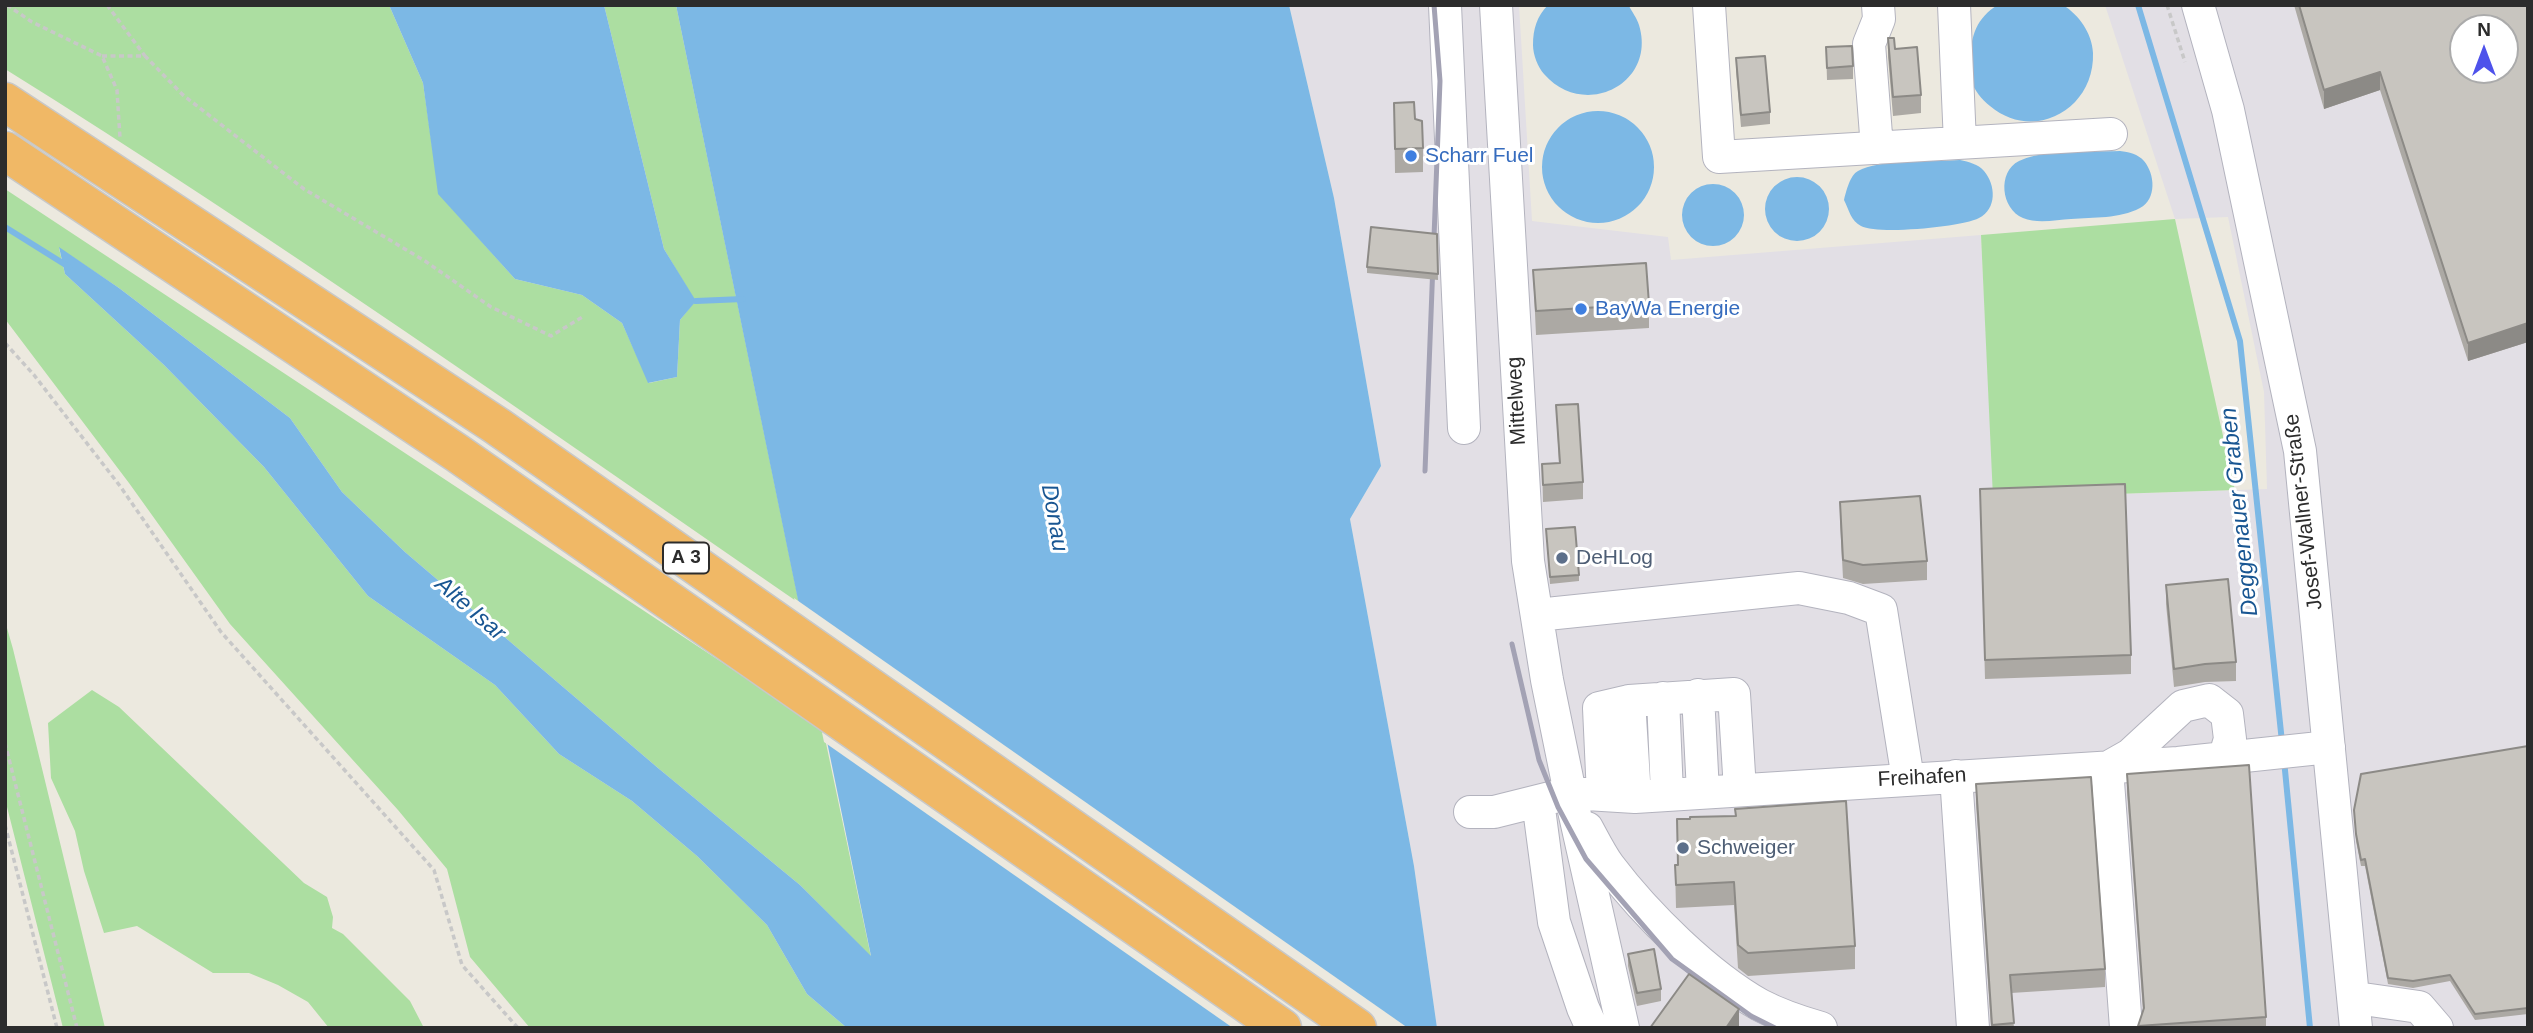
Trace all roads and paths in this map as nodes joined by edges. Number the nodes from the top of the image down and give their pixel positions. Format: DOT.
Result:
graph roads {
  1 [pos="7,5"];
  2 [pos="107,5"];
  3 [pos="1445,5"];
  4 [pos="1496,5"];
  5 [pos="1709,5"];
  6 [pos="1878,5"];
  7 [pos="1954,5"];
  8 [pos="2167,5"];
  9 [pos="2198,5"];
  10 [pos="102,57"];
  11 [pos="145,57"];
  12 [pos="2187,69"];
  13 [pos="5,102"];
  14 [pos="2111,134"];
  15 [pos="120,138"];
  16 [pos="1960,144"];
  17 [pos="1877,148"];
  18 [pos="5,151"];
  19 [pos="584,316"];
  20 [pos="5,344"];
  21 [pos="1464,428"];
  22 [pos="1537,615"];
  23 [pos="1698,695"];
  24 [pos="1662,698"];
  25 [pos="1629,701"];
  26 [pos="5,743"];
  27 [pos="2329,747"];
  28 [pos="2224,758"];
  29 [pos="2107,768"];
  30 [pos="1956,776"];
  31 [pos="1908,779"];
  32 [pos="1740,790"];
  33 [pos="1703,792"];
  34 [pos="1570,793"];
  35 [pos="1667,794"];
  36 [pos="1603,795"];
  37 [pos="1635,797"];
  38 [pos="1538,801"];
  39 [pos="1470,812"];
  40 [pos="5,825"];
  41 [pos="2353,995"];
  42 [pos="57,1028"];
  43 [pos="77,1028"];
  44 [pos="518,1028"];
  45 [pos="1282,1028"];
  46 [pos="1357,1028"];
  47 [pos="1592,1028"];
  48 [pos="1623,1028"];
  49 [pos="1821,1028"];
  50 [pos="1973,1028"];
  51 [pos="2126,1028"];
  52 [pos="2356,1028"];
  53 [pos="2437,1028"];
  1 -- 10 [label="path"];
  2 -- 11 [label="path"];
  3 -- 21 [label="street"];
  4 -- 22 [label="street, Mittelweg"];
  5 -- 17 [label="street"];
  6 -- 17 [label="street"];
  7 -- 16 [label="street"];
  8 -- 12 [label="path"];
  9 -- 27 [label="street, Josef-Wallner-Straße"];
  10 -- 11 [label="path"];
  10 -- 15 [label="path"];
  11 -- 19 [label="path"];
  13 -- 46 [label="highway, A 3"];
  14 -- 16 [label="street"];
  16 -- 17 [label="street"];
  18 -- 45 [label="highway, A 3"];
  20 -- 44 [label="path"];
  22 -- 31 [label="street"];
  22 -- 34 [label="street, Mittelweg"];
  23 -- 24 [label="street"];
  23 -- 32 [label="street"];
  23 -- 33 [label="street"];
  24 -- 25 [label="street"];
  24 -- 35 [label="street"];
  25 -- 36 [label="street"];
  25 -- 37 [label="street"];
  26 -- 43 [label="path"];
  27 -- 28 [label="street, Freihafen"];
  27 -- 41 [label="street, Josef-Wallner-Straße"];
  28 -- 29 [label="street, Freihafen"];
  28 -- 29 [label="street"];
  29 -- 30 [label="street, Freihafen"];
  29 -- 51 [label="street"];
  30 -- 31 [label="street, Freihafen"];
  30 -- 50 [label="street"];
  31 -- 32 [label="street, Freihafen"];
  32 -- 33 [label="street, Freihafen"];
  33 -- 35 [label="street, Freihafen"];
  34 -- 36 [label="street, Freihafen"];
  34 -- 38 [label="street, Freihafen"];
  34 -- 48 [label="street, Mittelweg"];
  34 -- 49 [label="street"];
  35 -- 37 [label="street, Freihafen"];
  36 -- 37 [label="street, Freihafen"];
  38 -- 39 [label="street, Freihafen"];
  38 -- 47 [label="street"];
  40 -- 42 [label="path"];
  41 -- 52 [label="street, Josef-Wallner-Straße"];
  41 -- 53 [label="street"];
}
